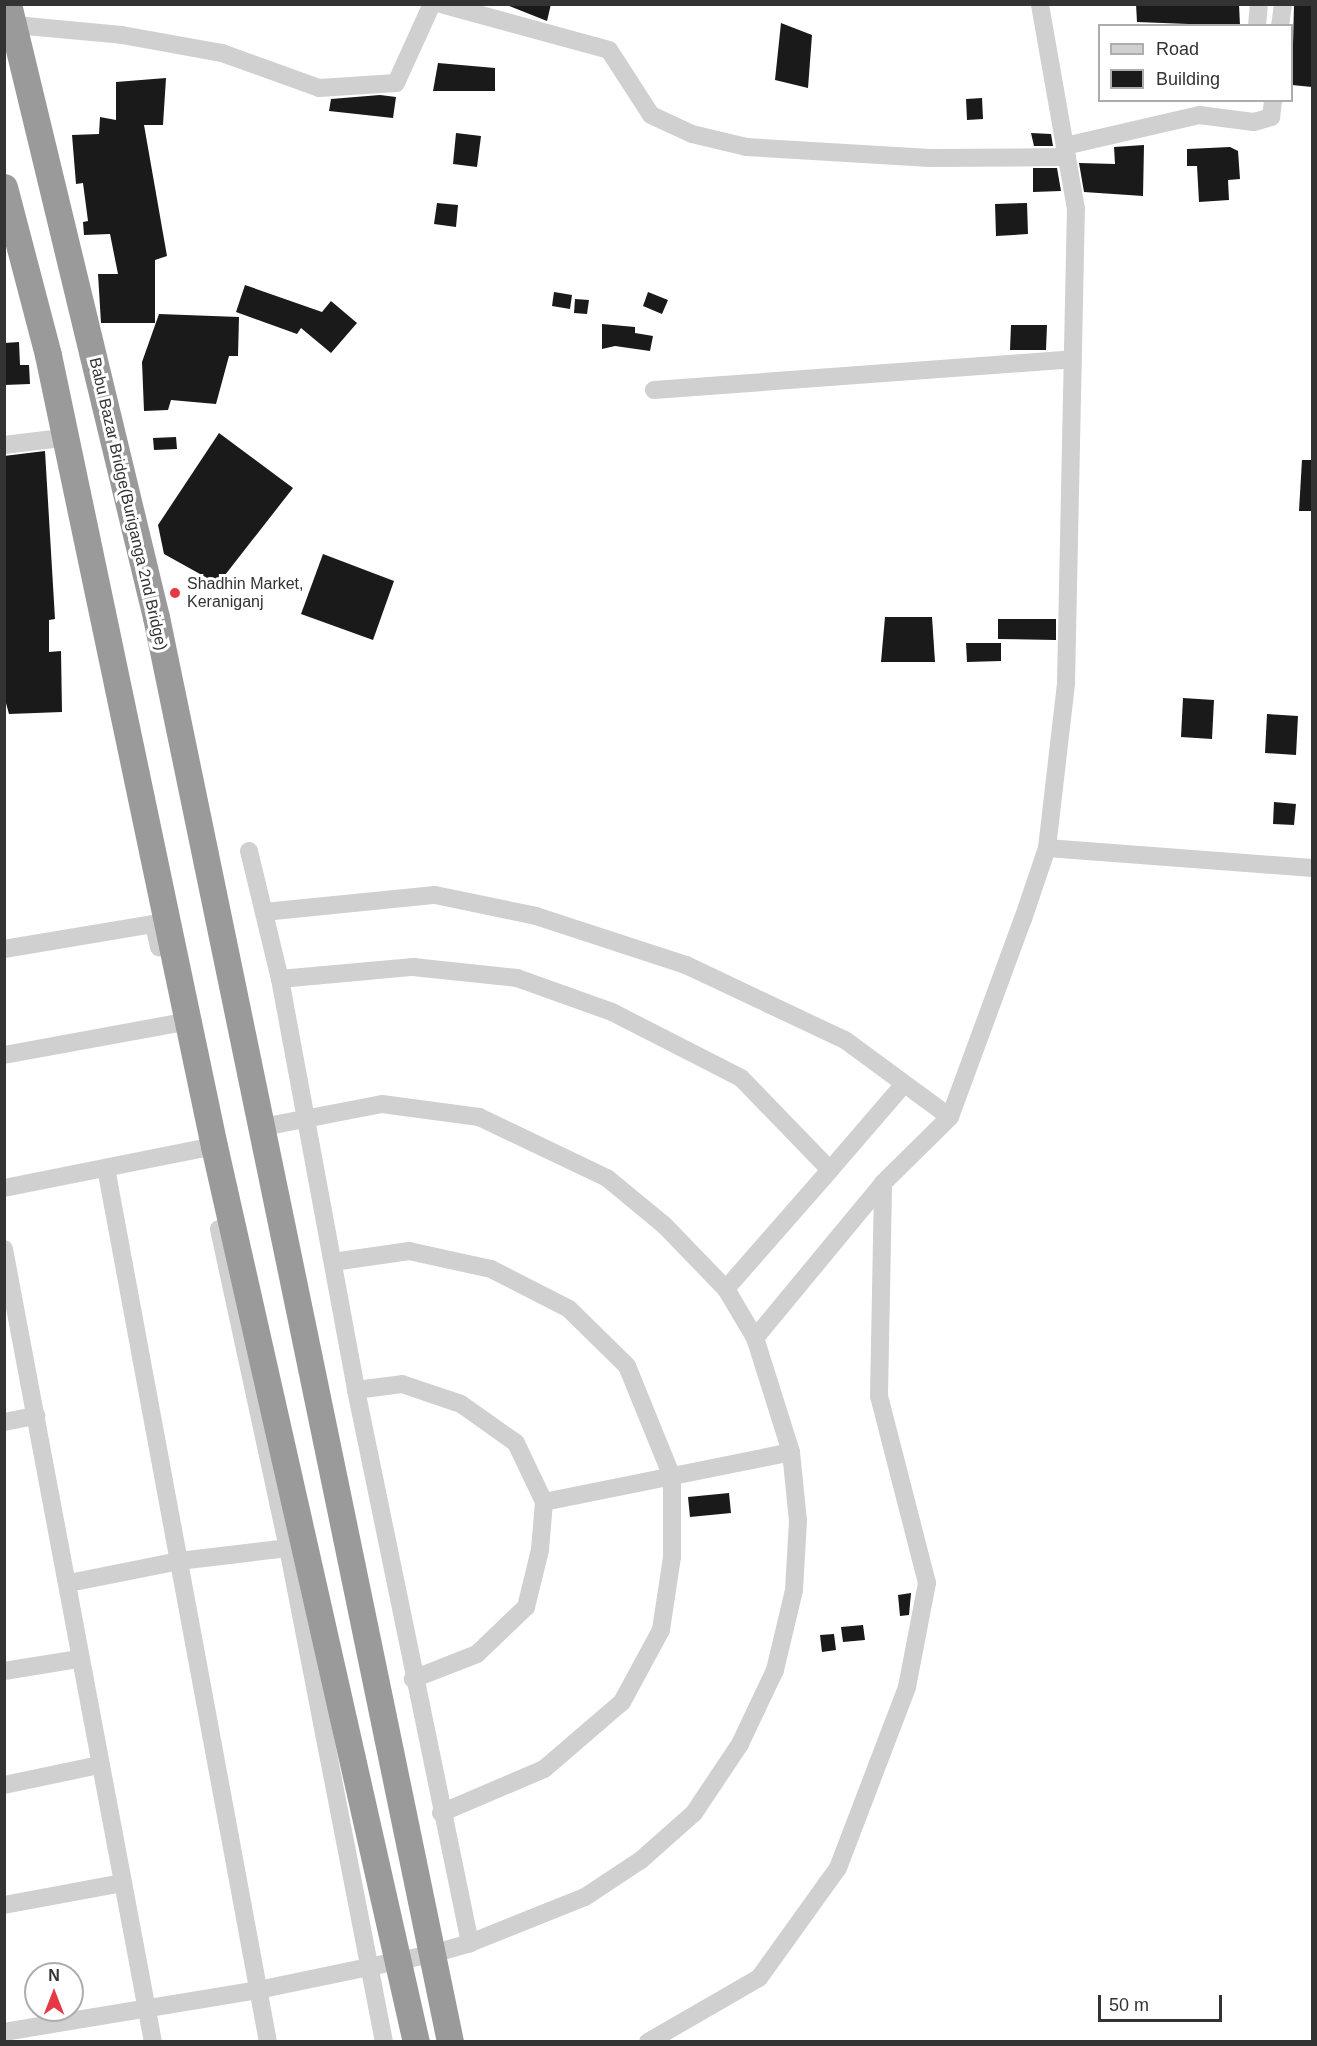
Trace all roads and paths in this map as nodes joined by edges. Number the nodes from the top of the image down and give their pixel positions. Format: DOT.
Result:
graph roads {
  1 [pos="432,4"];
  2 [pos="441,4"];
  3 [pos="1040,4"];
  4 [pos="1259,4"];
  5 [pos="1283,4"];
  6 [pos="11,15"];
  7 [pos="1257,24"];
  8 [pos="1280,24"];
  9 [pos="1273,102"];
  10 [pos="1066,151"];
  11 [pos="4,187"];
  12 [pos="1073,359"];
  13 [pos="654,390"];
  14 [pos="62,438"];
  15 [pos="4,445"];
  16 [pos="1047,848"];
  17 [pos="249,850"];
  18 [pos="1312,868"];
  19 [pos="264,912"];
  20 [pos="4,949"];
  21 [pos="280,979"];
  22 [pos="183,1022"];
  23 [pos="4,1055"];
  24 [pos="904,1084"];
  25 [pos="307,1114"];
  26 [pos="950,1117"];
  27 [pos="262,1126"];
  28 [pos="208,1148"];
  29 [pos="106,1168"];
  30 [pos="830,1170"];
  31 [pos="883,1183"];
  32 [pos="4,1188"];
  33 [pos="4,1249"];
  34 [pos="333,1262"];
  35 [pos="726,1289"];
  36 [pos="10,1308"];
  37 [pos="755,1338"];
  38 [pos="356,1390"];
  39 [pos="36,1416"];
  40 [pos="4,1422"];
  41 [pos="791,1452"];
  42 [pos="672,1477"];
  43 [pos="544,1502"];
  44 [pos="288,1548"];
  45 [pos="179,1561"];
  46 [pos="69,1583"];
  47 [pos="79,1659"];
  48 [pos="4,1671"];
  49 [pos="413,1679"];
  50 [pos="99,1765"];
  51 [pos="4,1785"];
  52 [pos="441,1813"];
  53 [pos="123,1882"];
  54 [pos="4,1905"];
  55 [pos="470,1943"];
  56 [pos="432,1954"];
  57 [pos="399,1960"];
  58 [pos="369,1966"];
  59 [pos="258,1990"];
  60 [pos="147,2005"];
  61 [pos="4,2032"];
  62 [pos="153,2042"];
  63 [pos="268,2042"];
  64 [pos="384,2042"];
  65 [pos="416,2042"];
  66 [pos="450,2042"];
  67 [pos="648,2042"];
  1 -- 6 [label="street"];
  2 -- 10 [label="street"];
  3 -- 10 [label="street"];
  4 -- 7 [label="street"];
  5 -- 8 [label="street"];
  6 -- 27 [label="highway, Babu Bazar Bridge(Buriganga 2nd Bridge)"];
  9 -- 10 [label="street"];
  10 -- 12 [label="street"];
  11 -- 14 [label="highway"];
  12 -- 13 [label="street"];
  12 -- 16 [label="street"];
  14 -- 15 [label="street"];
  14 -- 22 [label="highway"];
  16 -- 18 [label="street"];
  16 -- 26 [label="street"];
  17 -- 19 [label="street"];
  19 -- 21 [label="street"];
  19 -- 24 [label="street"];
  20 -- 22 [label="street"];
  21 -- 25 [label="street"];
  21 -- 30 [label="street"];
  22 -- 23 [label="street"];
  22 -- 28 [label="highway"];
  24 -- 26 [label="street"];
  24 -- 30 [label="street"];
  25 -- 27 [label="street"];
  25 -- 34 [label="street"];
  25 -- 35 [label="street"];
  26 -- 31 [label="street"];
  27 -- 56 [label="highway, Babu Bazar Bridge(Buriganga 2nd Bridge)"];
  28 -- 29 [label="street"];
  28 -- 44 [label="street"];
  28 -- 57 [label="highway"];
  29 -- 32 [label="street"];
  29 -- 45 [label="street"];
  30 -- 35 [label="street"];
  31 -- 37 [label="street"];
  31 -- 67 [label="street"];
  33 -- 36 [label="street"];
  34 -- 38 [label="street"];
  34 -- 42 [label="street"];
  35 -- 37 [label="street"];
  36 -- 39 [label="street"];
  37 -- 41 [label="street"];
  38 -- 43 [label="street"];
  38 -- 49 [label="street"];
  39 -- 40 [label="street"];
  39 -- 46 [label="street"];
  41 -- 42 [label="street"];
  41 -- 55 [label="street"];
  42 -- 43 [label="street"];
  42 -- 52 [label="street"];
  43 -- 49 [label="street"];
  44 -- 45 [label="street"];
  44 -- 58 [label="street"];
  45 -- 46 [label="street"];
  45 -- 59 [label="street"];
  46 -- 47 [label="street"];
  47 -- 48 [label="street"];
  47 -- 50 [label="street"];
  49 -- 52 [label="street"];
  50 -- 51 [label="street"];
  50 -- 53 [label="street"];
  52 -- 55 [label="street"];
  53 -- 54 [label="street"];
  53 -- 60 [label="street"];
  55 -- 56 [label="street"];
  56 -- 57 [label="street"];
  56 -- 66 [label="highway, Babu Bazar Bridge(Buriganga 2nd Bridge)"];
  57 -- 58 [label="street"];
  57 -- 65 [label="highway"];
  58 -- 59 [label="street"];
  58 -- 64 [label="street"];
  59 -- 60 [label="street"];
  59 -- 63 [label="street"];
  60 -- 61 [label="street"];
  60 -- 62 [label="street"];
}
